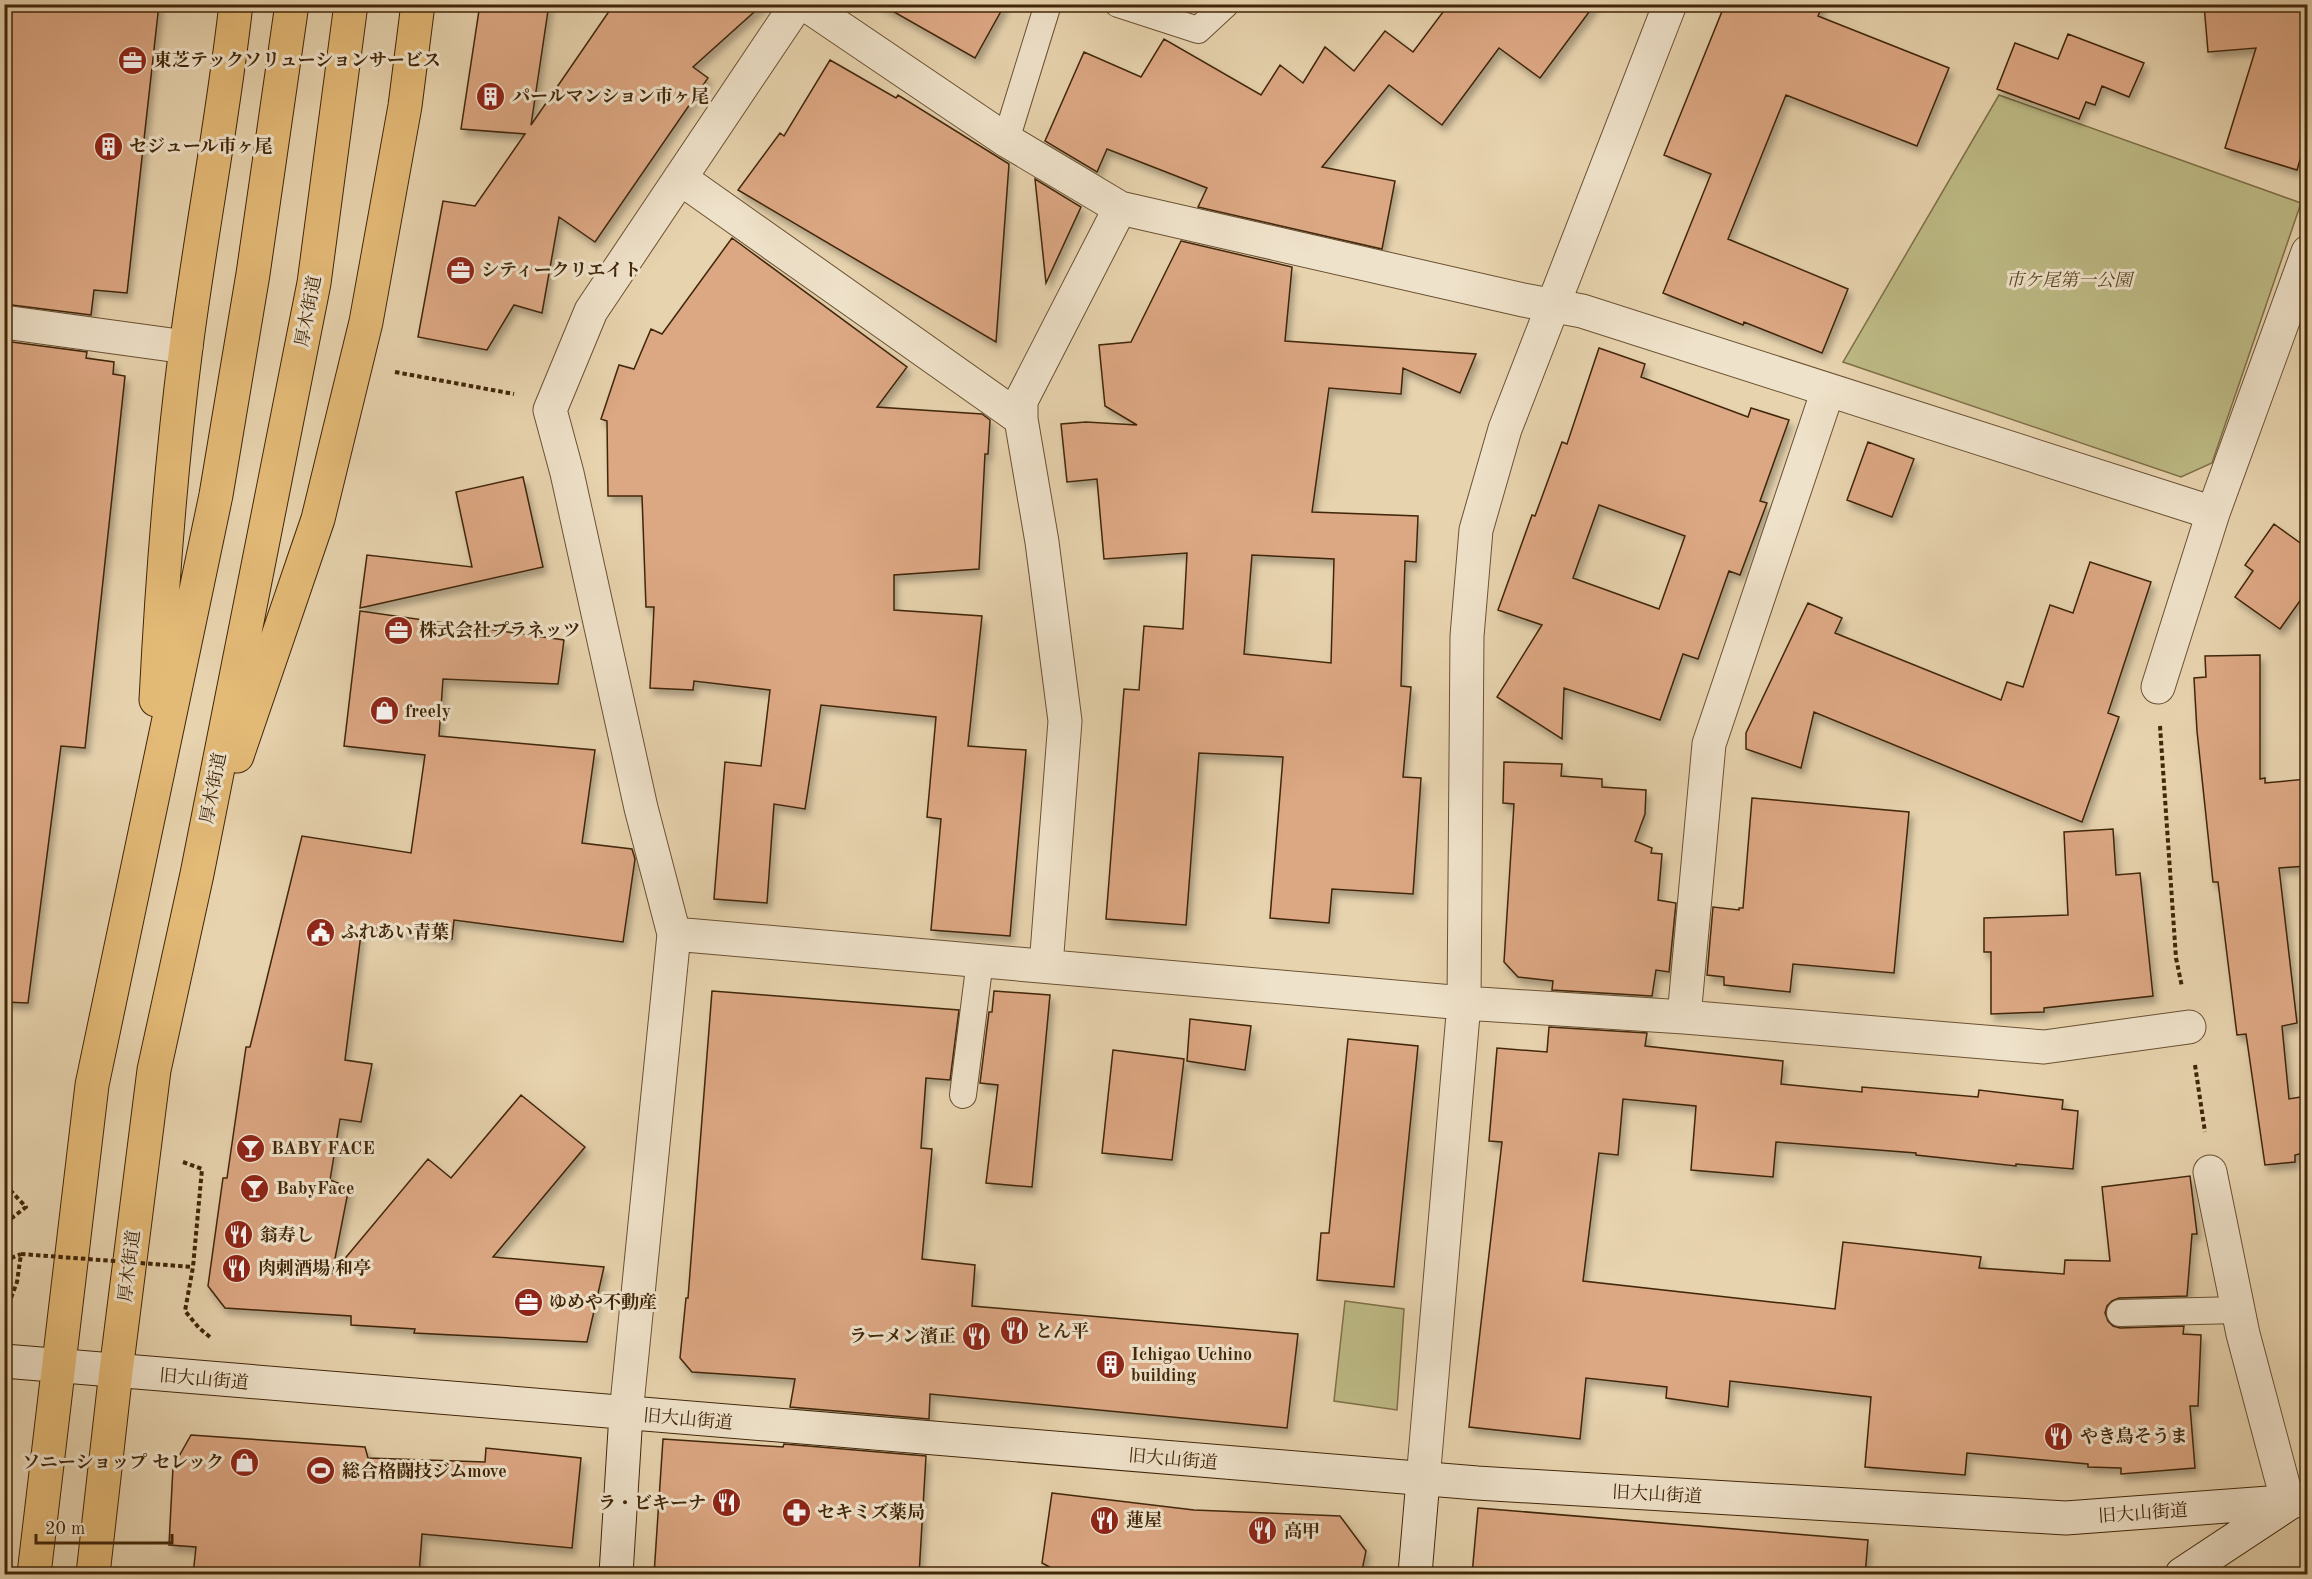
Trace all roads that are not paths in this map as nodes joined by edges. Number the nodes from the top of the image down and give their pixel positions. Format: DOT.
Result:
graph roads {
  1 [pos="236,4"];
  2 [pos="292,4"];
  3 [pos="351,4"];
  4 [pos="418,4"];
  5 [pos="797,4"];
  6 [pos="805,4"];
  7 [pos="1048,4"];
  8 [pos="1118,4"];
  9 [pos="1226,4"];
  10 [pos="1670,4"];
  11 [pos="1006,140"];
  12 [pos="680,178"];
  13 [pos="1120,208"];
  14 [pos="2307,252"];
  15 [pos="1554,306"];
  16 [pos="4,322"];
  17 [pos="186,347"];
  18 [pos="1828,390"];
  19 [pos="1021,419"];
  20 [pos="2212,513"];
  21 [pos="2158,687"];
  22 [pos="150,801"];
  23 [pos="196,874"];
  24 [pos="674,934"];
  25 [pos="980,960"];
  26 [pos="1046,966"];
  27 [pos="1464,1003"];
  28 [pos="1684,1017"];
  29 [pos="2188,1027"];
  30 [pos="963,1095"];
  31 [pos="2210,1172"];
  32 [pos="2238,1310"];
  33 [pos="2121,1313"];
  34 [pos="4,1361"];
  35 [pos="58,1366"];
  36 [pos="116,1371"];
  37 [pos="626,1414"];
  38 [pos="1423,1480"];
  39 [pos="2298,1502"];
  40 [pos="34,1575"];
  41 [pos="93,1575"];
  42 [pos="616,1575"];
  43 [pos="1414,1575"];
  44 [pos="2182,1575"];
  1 -- 17 [label="highway"];
  2 -- 22 [label="highway"];
  3 -- 23 [label="highway, 厚木街道"];
  4 -- 23 [label="highway"];
  5 -- 12 [label="street"];
  6 -- 11 [label="street"];
  7 -- 11 [label="lane"];
  8 -- 9 [label="lane"];
  10 -- 15 [label="street"];
  11 -- 13 [label="street"];
  12 -- 19 [label="street"];
  12 -- 24 [label="street"];
  13 -- 15 [label="street"];
  13 -- 19 [label="street"];
  14 -- 20 [label="street"];
  15 -- 18 [label="street"];
  15 -- 27 [label="street"];
  16 -- 17 [label="street"];
  17 -- 22 [label="highway"];
  18 -- 20 [label="street"];
  18 -- 28 [label="street"];
  19 -- 26 [label="street"];
  20 -- 21 [label="street"];
  22 -- 35 [label="highway"];
  23 -- 36 [label="highway, 厚木街道"];
  24 -- 25 [label="street"];
  24 -- 37 [label="street"];
  25 -- 26 [label="street"];
  25 -- 30 [label="lane"];
  26 -- 27 [label="street"];
  27 -- 28 [label="street"];
  27 -- 38 [label="street"];
  28 -- 29 [label="street"];
  31 -- 32 [label="street"];
  32 -- 33 [label="lane"];
  32 -- 39 [label="street"];
  34 -- 35 [label="street, 旧大山街道"];
  35 -- 36 [label="street, 旧大山街道"];
  35 -- 40 [label="highway"];
  36 -- 37 [label="street, 旧大山街道"];
  36 -- 41 [label="highway, 厚木街道"];
  37 -- 38 [label="street, 旧大山街道"];
  37 -- 42 [label="street"];
  38 -- 39 [label="street, 旧大山街道"];
  38 -- 43 [label="street"];
  39 -- 44 [label="street"];
}
